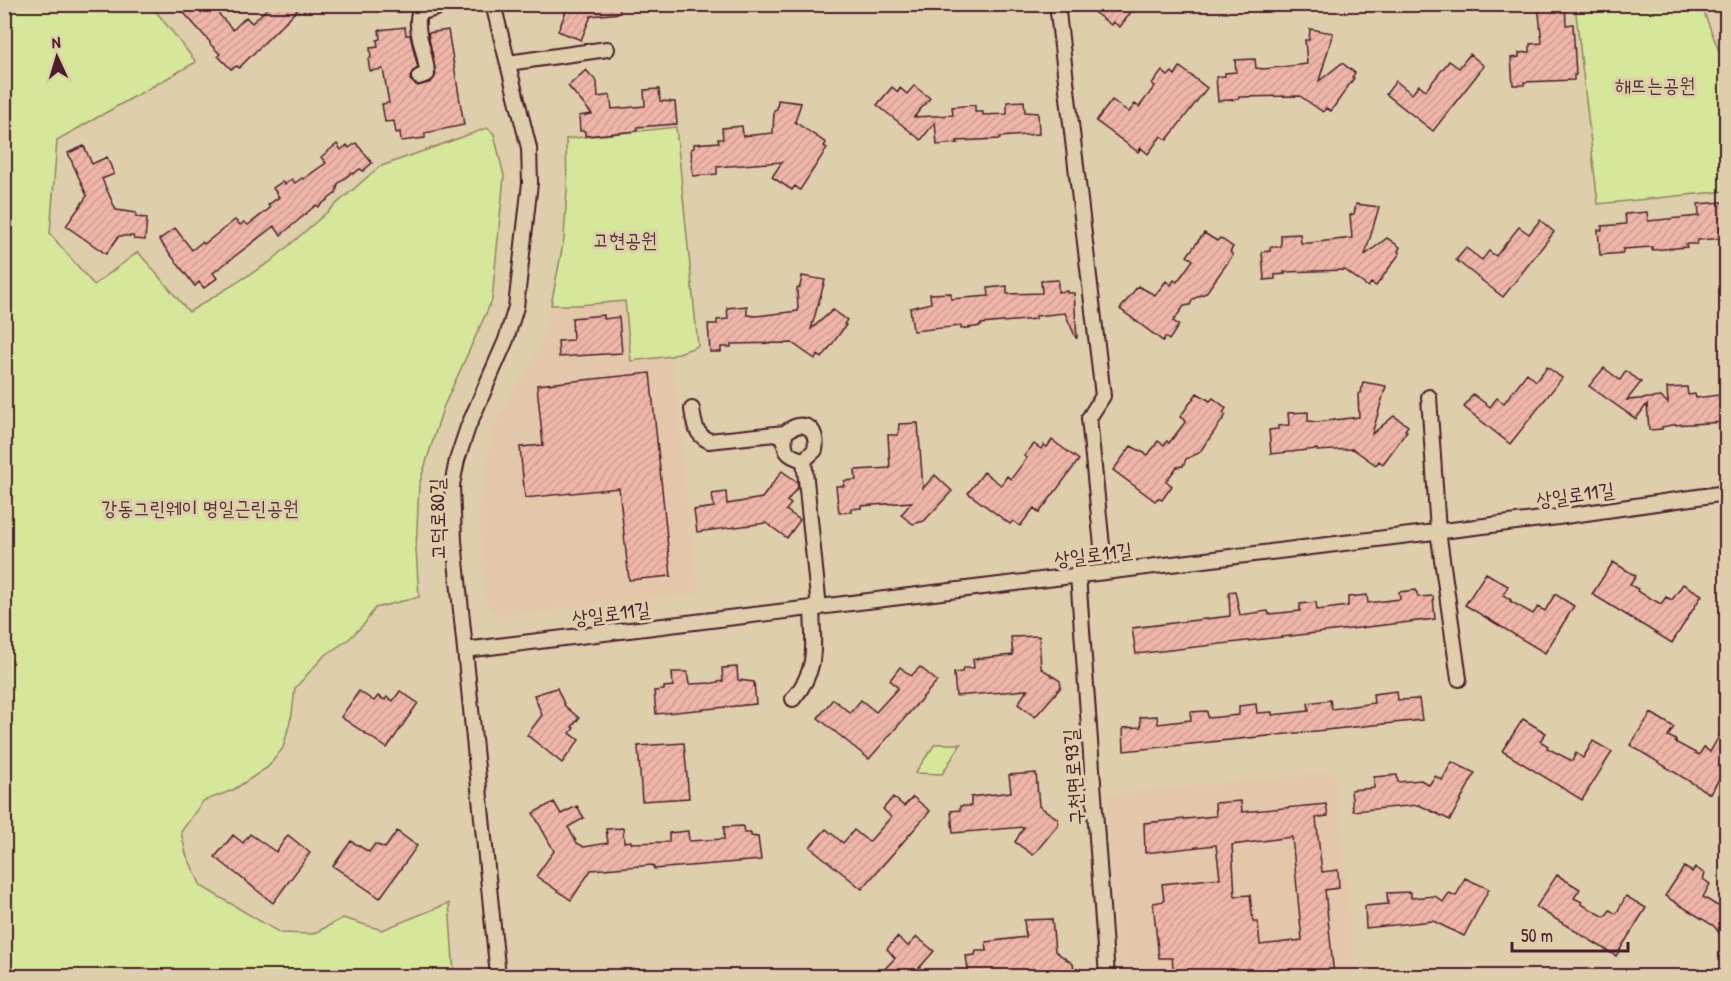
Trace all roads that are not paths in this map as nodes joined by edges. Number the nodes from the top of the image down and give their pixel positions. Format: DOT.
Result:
graph roads {
  1 [pos="450,4"];
  2 [pos="493,4"];
  3 [pos="1057,4"];
  4 [pos="607,49"];
  5 [pos="508,63"];
  6 [pos="419,77"];
  7 [pos="1429,397"];
  8 [pos="692,409"];
  9 [pos="785,434"];
  10 [pos="804,460"];
  11 [pos="1726,493"];
  12 [pos="1438,531"];
  13 [pos="1103,556"];
  14 [pos="1078,575"];
  15 [pos="815,608"];
  16 [pos="465,650"];
  17 [pos="1459,679"];
  18 [pos="793,699"];
  19 [pos="498,976"];
  20 [pos="1107,976"];
  1 -- 6 [label="street"];
  2 -- 5 [label="street, 고덕로80길"];
  3 -- 13 [label="street"];
  4 -- 5 [label="street"];
  5 -- 16 [label="street, 고덕로80길"];
  7 -- 12 [label="street"];
  8 -- 9 [label="street"];
  9 -- 10 [label="street"];
  9 -- 10 [label="street"];
  10 -- 15 [label="street"];
  11 -- 12 [label="street, 상일로11길"];
  12 -- 14 [label="street, 상일로11길"];
  12 -- 17 [label="street"];
  14 -- 15 [label="street, 상일로11길"];
  14 -- 20 [label="street, 구천면로93길"];
  15 -- 16 [label="street, 상일로11길"];
  15 -- 18 [label="street"];
  16 -- 19 [label="street, 고덕로80길"];
}
